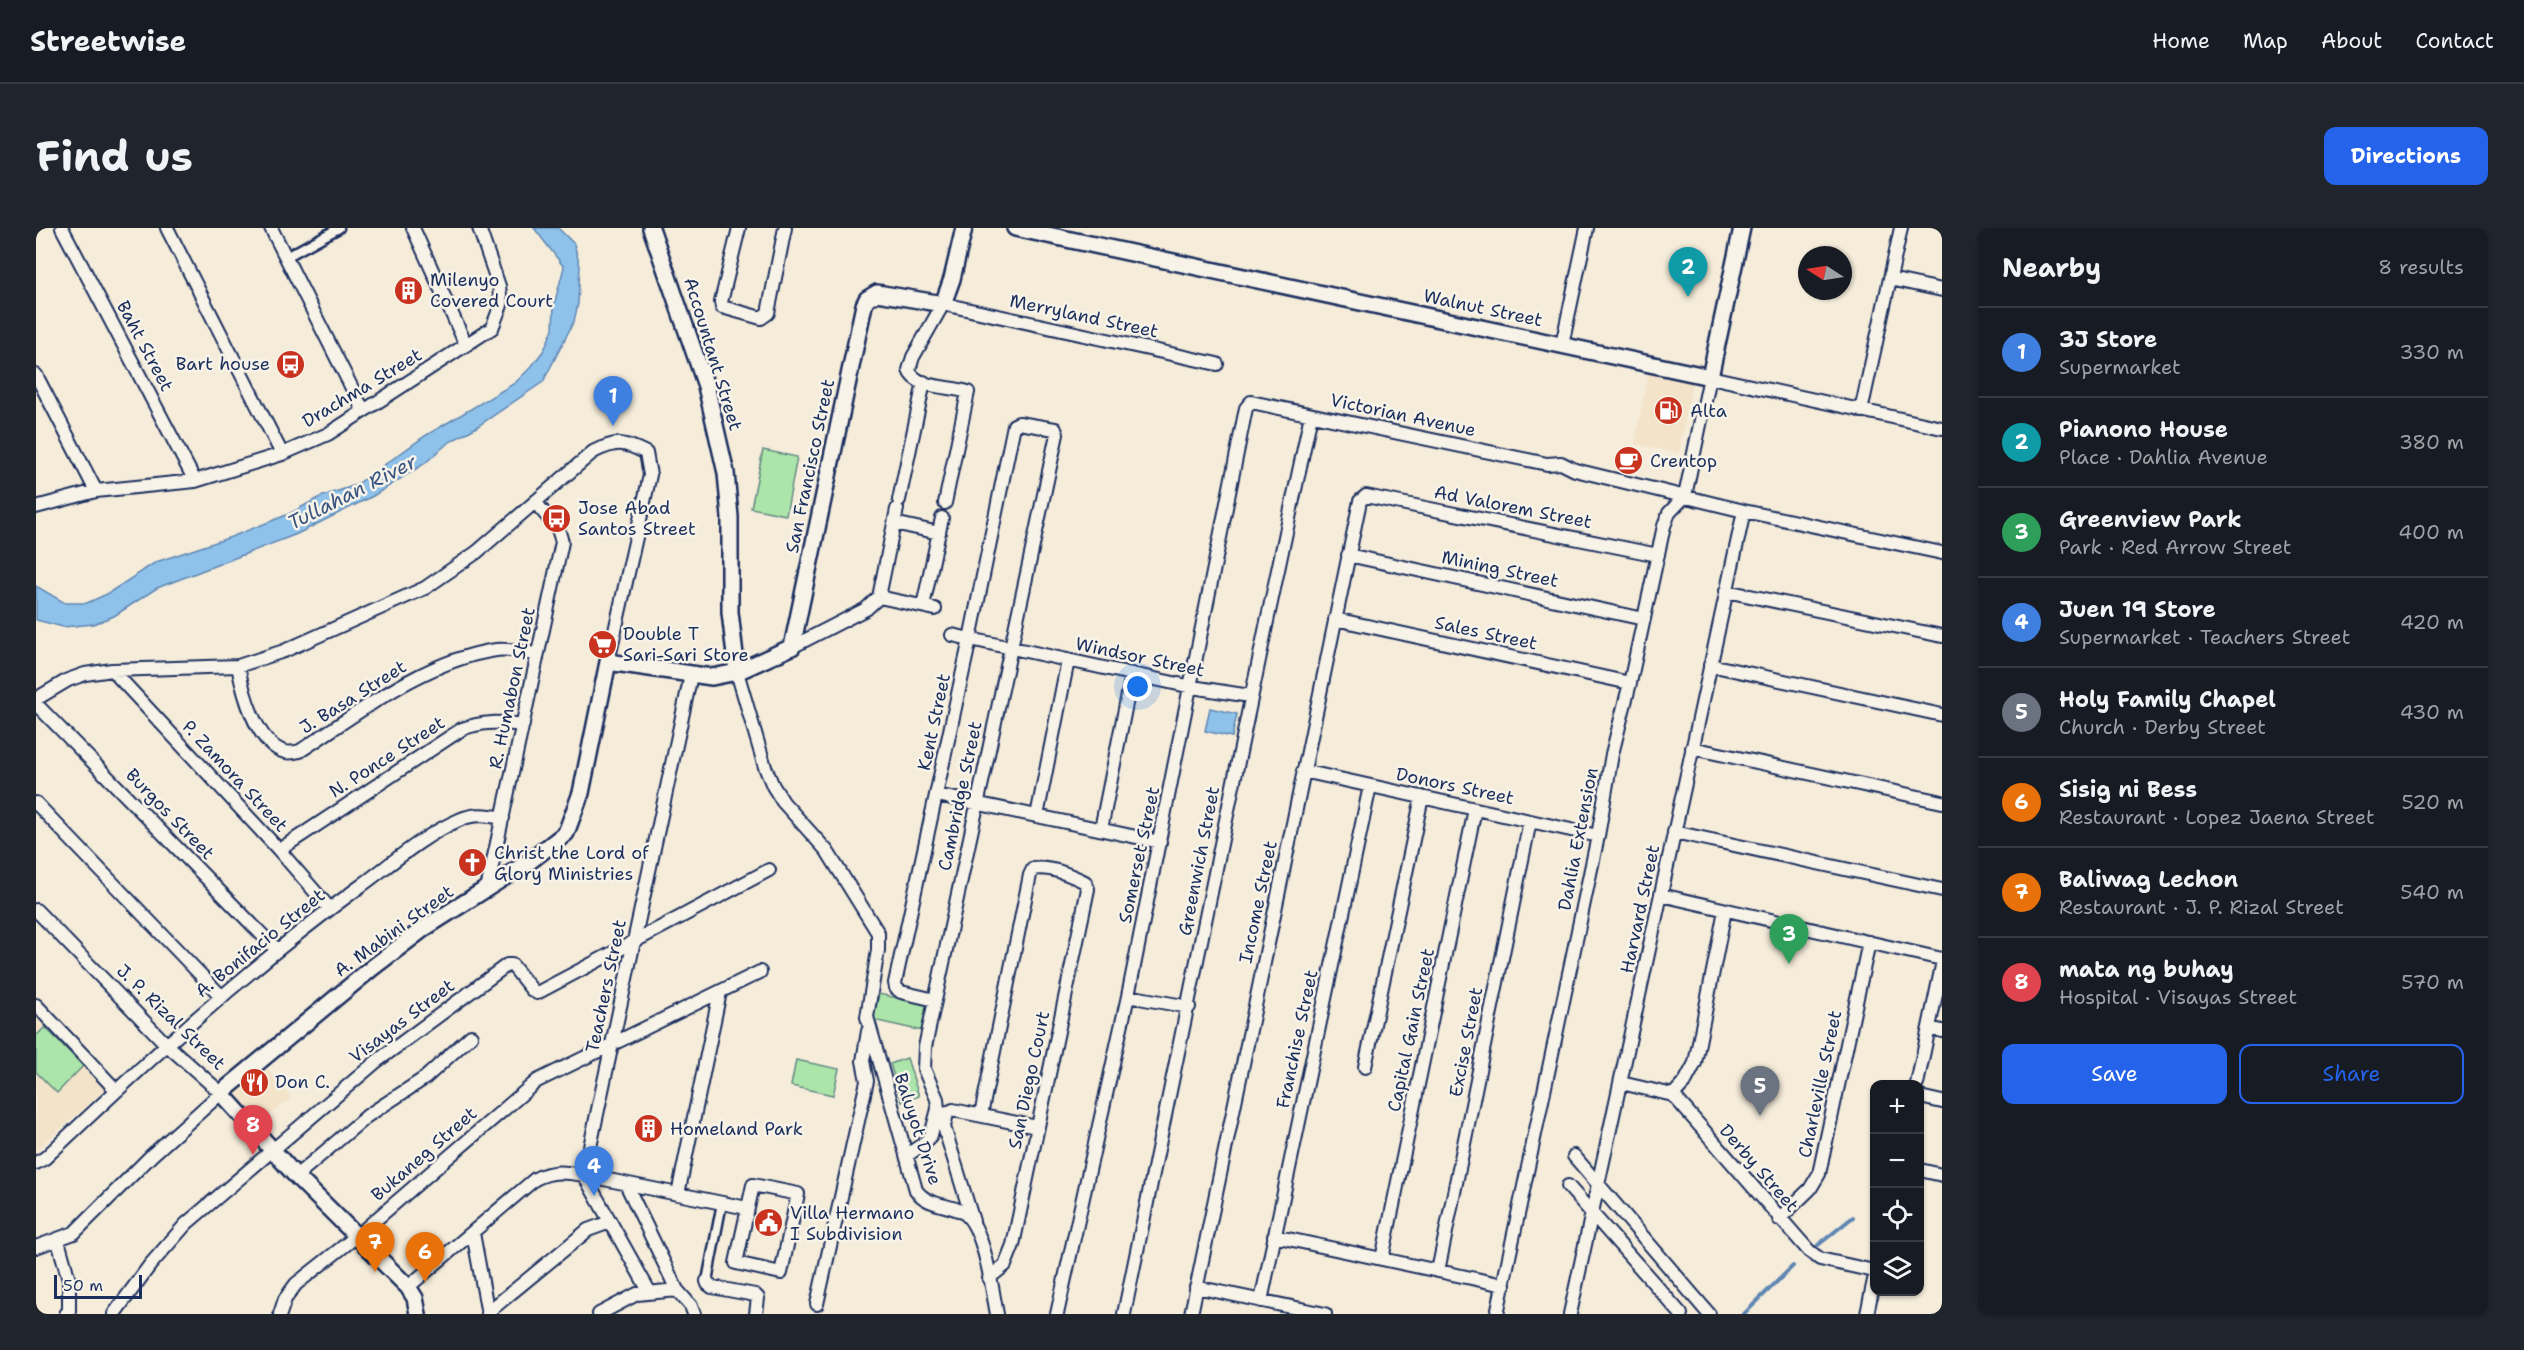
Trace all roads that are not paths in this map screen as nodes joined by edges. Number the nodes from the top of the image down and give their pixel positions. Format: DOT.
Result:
graph roads {
  1 [pos="62,228"];
  2 [pos="167,228"];
  3 [pos="271,228"];
  4 [pos="339,228"];
  5 [pos="413,228"];
  6 [pos="479,228"];
  7 [pos="651,228"];
  8 [pos="739,228"];
  9 [pos="785,228"];
  10 [pos="964,228"];
  11 [pos="1015,228"];
  12 [pos="1587,228"];
  13 [pos="1742,228"];
  14 [pos="1901,228"];
  15 [pos="286,257"];
  16 [pos="1890,279"];
  17 [pos="1942,290"];
  18 [pos="943,304"];
  19 [pos="466,345"];
  20 [pos="1562,345"];
  21 [pos="1217,364"];
  22 [pos="36,375"];
  23 [pos="1710,377"];
  24 [pos="924,382"];
  25 [pos="1251,402"];
  26 [pos="363,410"];
  27 [pos="1861,411"];
  28 [pos="1311,415"];
  29 [pos="1017,423"];
  30 [pos="1942,428"];
  31 [pos="282,454"];
  32 [pos="195,481"];
  33 [pos="96,491"];
  34 [pos="1685,496"];
  35 [pos="1362,497"];
  36 [pos="535,502"];
  37 [pos="945,503"];
  38 [pos="36,507"];
  39 [pos="1743,511"];
  40 [pos="942,518"];
  41 [pos="894,523"];
  42 [pos="939,532"];
  43 [pos="1942,553"];
  44 [pos="1348,555"];
  45 [pos="1658,555"];
  46 [pos="1726,591"];
  47 [pos="879,597"];
  48 [pos="1335,619"];
  49 [pos="1644,619"];
  50 [pos="952,635"];
  51 [pos="1942,636"];
  52 [pos="970,639"];
  53 [pos="792,647"];
  54 [pos="1010,648"];
  55 [pos="537,654"];
  56 [pos="1068,660"];
  57 [pos="608,662"];
  58 [pos="1710,665"];
  59 [pos="238,666"];
  60 [pos="112,670"];
  61 [pos="737,672"];
  62 [pos="1132,674"];
  63 [pos="691,675"];
  64 [pos="1630,683"];
  65 [pos="1192,687"];
  66 [pos="1250,696"];
  67 [pos="36,699"];
  68 [pos="36,704"];
  69 [pos="1942,715"];
  70 [pos="523,724"];
  71 [pos="1692,748"];
  72 [pos="1303,771"];
  73 [pos="1370,786"];
  74 [pos="937,795"];
  75 [pos="1422,797"];
  76 [pos="1942,802"];
  77 [pos="36,803"];
  78 [pos="977,803"];
  79 [pos="1475,809"];
  80 [pos="1037,816"];
  81 [pos="503,818"];
  82 [pos="1530,820"];
  83 [pos="1101,829"];
  84 [pos="1674,832"];
  85 [pos="1598,836"];
  86 [pos="1160,842"];
  87 [pos="279,850"];
  88 [pos="769,870"];
  89 [pos="487,889"];
  90 [pos="1942,890"];
  91 [pos="1661,895"];
  92 [pos="330,909"];
  93 [pos="36,910"];
  94 [pos="1725,910"];
  95 [pos="633,941"];
  96 [pos="1869,942"];
  97 [pos="278,950"];
  98 [pos="1942,959"];
  99 [pos="1942,966"];
  100 [pos="760,972"];
  101 [pos="720,992"];
  102 [pos="1128,996"];
  103 [pos="222,997"];
  104 [pos="935,999"];
  105 [pos="36,1005"];
  106 [pos="1189,1007"];
  107 [pos="868,1027"];
  108 [pos="1929,1028"];
  109 [pos="1942,1031"];
  110 [pos="471,1036"];
  111 [pos="166,1044"];
  112 [pos="612,1046"];
  113 [pos="1365,1067"];
  114 [pos="1918,1080"];
  115 [pos="1621,1083"];
  116 [pos="116,1090"];
  117 [pos="221,1093"];
  118 [pos="1673,1095"];
  119 [pos="1924,1098"];
  120 [pos="1942,1102"];
  121 [pos="981,1115"];
  122 [pos="1037,1127"];
  123 [pos="273,1150"];
  124 [pos="906,1156"];
  125 [pos="1574,1156"];
  126 [pos="36,1163"];
  127 [pos="1924,1171"];
  128 [pos="1942,1175"];
  129 [pos="296,1176"];
  130 [pos="584,1176"];
  131 [pos="626,1184"];
  132 [pos="1568,1186"];
  133 [pos="1599,1186"];
  134 [pos="678,1194"];
  135 [pos="722,1203"];
  136 [pos="747,1208"];
  137 [pos="1593,1213"];
  138 [pos="1779,1219"];
  139 [pos="973,1221"];
  140 [pos="610,1222"];
  141 [pos="473,1233"];
  142 [pos="358,1235"];
  143 [pos="1274,1236"];
  144 [pos="58,1240"];
  145 [pos="36,1247"];
  146 [pos="1382,1259"];
  147 [pos="1870,1270"];
  148 [pos="1438,1271"];
  149 [pos="989,1278"];
  150 [pos="707,1281"];
  151 [pos="1503,1285"];
  152 [pos="408,1287"];
  153 [pos="1196,1287"];
  154 [pos="676,1290"];
  155 [pos="649,1291"];
  156 [pos="1872,1296"];
  157 [pos="1261,1301"];
  158 [pos="817,1304"];
  159 [pos="613,1310"];
  160 [pos="488,1313"];
  161 [pos="66,1314"];
  162 [pos="114,1314"];
  163 [pos="280,1314"];
  164 [pos="418,1314"];
  165 [pos="599,1314"];
  166 [pos="694,1314"];
  167 [pos="756,1314"];
  168 [pos="997,1314"];
  169 [pos="1057,1314"];
  170 [pos="1124,1314"];
  171 [pos="1191,1314"];
  172 [pos="1325,1314"];
  173 [pos="1497,1314"];
  174 [pos="1570,1314"];
  175 [pos="1681,1314"];
  176 [pos="1709,1314"];
  177 [pos="1868,1314"];
  1 -- 32 [label="street, Baht Street"];
  2 -- 31 [label="street"];
  3 -- 15 [label="street"];
  4 -- 15 [label="street"];
  5 -- 19 [label="street"];
  6 -- 19 [label="street, Drachma Street"];
  7 -- 61 [label="street, Accountant Street"];
  8 -- 9 [label="street"];
  10 -- 18 [label="street"];
  11 -- 20 [label="street, Walnut Street"];
  12 -- 20 [label="street"];
  13 -- 23 [label="street"];
  14 -- 16 [label="street"];
  15 -- 26 [label="street"];
  16 -- 17 [label="street"];
  16 -- 27 [label="street"];
  18 -- 21 [label="street, Merryland Street"];
  18 -- 24 [label="street"];
  18 -- 53 [label="street, San Francisco Street"];
  19 -- 26 [label="street, Drachma Street"];
  20 -- 23 [label="street, Walnut Street"];
  22 -- 33 [label="street"];
  23 -- 27 [label="street, Walnut Street"];
  23 -- 34 [label="street, Dahlia Extension"];
  24 -- 37 [label="street"];
  24 -- 41 [label="street"];
  25 -- 28 [label="street, Victorian Avenue"];
  25 -- 65 [label="street, Somerset Street"];
  26 -- 31 [label="street, Drachma Street"];
  27 -- 30 [label="street, Walnut Street"];
  28 -- 34 [label="street, Victorian Avenue"];
  28 -- 66 [label="street, Greenwich Street"];
  29 -- 52 [label="street, Kent Street"];
  29 -- 54 [label="street, Cambridge Street"];
  31 -- 32 [label="street, Drachma Street"];
  32 -- 33 [label="street, Drachma Street"];
  33 -- 38 [label="street, Drachma Street"];
  34 -- 39 [label="street, Victorian Avenue"];
  34 -- 45 [label="street, Dahlia Extension"];
  35 -- 44 [label="street, Income Street"];
  35 -- 45 [label="street, Ad Valorem Street"];
  36 -- 55 [label="street, R. Humabon Street"];
  36 -- 57 [label="street, A. Mabini Street"];
  36 -- 59 [label="street"];
  39 -- 43 [label="street, Victorian Avenue"];
  39 -- 46 [label="street, Harvard Street"];
  40 -- 42 [label="street"];
  41 -- 42 [label="street"];
  41 -- 47 [label="street"];
  42 -- 47 [label="street"];
  44 -- 48 [label="street, Income Street"];
  44 -- 49 [label="street, Mining Street"];
  45 -- 49 [label="street, Dahlia Extension"];
  46 -- 51 [label="street"];
  46 -- 58 [label="street, Harvard Street"];
  47 -- 53 [label="street"];
  48 -- 64 [label="street, Sales Street"];
  48 -- 72 [label="street, Income Street"];
  49 -- 64 [label="street, Dahlia Extension"];
  50 -- 52 [label="street, Windsor Street"];
  52 -- 54 [label="street, Windsor Street"];
  52 -- 74 [label="street, Kent Street"];
  53 -- 61 [label="street"];
  54 -- 56 [label="street, Windsor Street"];
  54 -- 78 [label="street, Cambridge Street"];
  55 -- 59 [label="street, J. Basa Street"];
  55 -- 70 [label="street, R. Humabon Street"];
  56 -- 62 [label="street, Windsor Street"];
  56 -- 80 [label="street"];
  57 -- 63 [label="street"];
  57 -- 89 [label="street, A. Mabini Street"];
  58 -- 69 [label="street"];
  58 -- 71 [label="street, Harvard Street"];
  59 -- 60 [label="street"];
  60 -- 67 [label="street"];
  60 -- 87 [label="street, P. Zamora Street"];
  61 -- 63 [label="street"];
  61 -- 107 [label="street, Accountant Street"];
  62 -- 65 [label="street, Windsor Street"];
  62 -- 83 [label="street"];
  63 -- 95 [label="street, Teachers Street"];
  64 -- 85 [label="street, Dahlia Extension"];
  65 -- 66 [label="street, Windsor Street"];
  65 -- 86 [label="street, Somerset Street"];
  66 -- 106 [label="street, Greenwich Street"];
  68 -- 97 [label="street, Burgos Street"];
  70 -- 81 [label="street, R. Humabon Street"];
  70 -- 87 [label="street, N. Ponce Street"];
  71 -- 76 [label="street"];
  71 -- 84 [label="street, Harvard Street"];
  72 -- 73 [label="street, Donors Street"];
  72 -- 153 [label="street, Income Street"];
  73 -- 75 [label="street, Donors Street"];
  73 -- 143 [label="street, Franchise Street"];
  74 -- 78 [label="street"];
  74 -- 104 [label="street, Kent Street"];
  75 -- 79 [label="street, Donors Street"];
  75 -- 113 [label="street"];
  77 -- 103 [label="street"];
  78 -- 80 [label="street"];
  78 -- 104 [label="street, Cambridge Street"];
  79 -- 82 [label="street, Donors Street"];
  79 -- 146 [label="street, Capital Gain Street"];
  80 -- 83 [label="street"];
  81 -- 89 [label="street, R. Humabon Street"];
  81 -- 92 [label="street, A. Bonifacio Street"];
  82 -- 85 [label="street, Donors Street"];
  82 -- 148 [label="street, Excise Street"];
  83 -- 86 [label="street"];
  84 -- 90 [label="street"];
  84 -- 91 [label="street, Harvard Street"];
  85 -- 151 [label="street, Dahlia Extension"];
  86 -- 102 [label="street, Somerset Street"];
  87 -- 92 [label="street, P. Zamora Street"];
  88 -- 95 [label="street"];
  89 -- 117 [label="street, A. Mabini Street"];
  91 -- 94 [label="street"];
  91 -- 115 [label="street, Harvard Street"];
  92 -- 97 [label="street, A. Bonifacio Street"];
  93 -- 111 [label="street, J. P. Rizal Street"];
  94 -- 96 [label="street"];
  94 -- 118 [label="street"];
  95 -- 112 [label="street, Teachers Street"];
  95 -- 123 [label="street, Visayas Street"];
  96 -- 98 [label="street"];
  96 -- 138 [label="street, Charleville Street"];
  97 -- 103 [label="street, A. Bonifacio Street"];
  99 -- 108 [label="street"];
  100 -- 101 [label="street, Bukaneg Street"];
  101 -- 112 [label="street, Bukaneg Street"];
  101 -- 134 [label="street"];
  102 -- 106 [label="street"];
  102 -- 169 [label="street, Somerset Street"];
  103 -- 111 [label="street, A. Bonifacio Street"];
  104 -- 124 [label="street, Cambridge Street"];
  105 -- 116 [label="street"];
  106 -- 170 [label="street, Greenwich Street"];
  107 -- 124 [label="street, Baluyot Drive"];
  107 -- 158 [label="street"];
  108 -- 109 [label="street"];
  108 -- 114 [label="street"];
  110 -- 129 [label="street"];
  111 -- 116 [label="street, A. Bonifacio Street"];
  111 -- 117 [label="street, J. P. Rizal Street"];
  112 -- 130 [label="street, Teachers Street"];
  112 -- 142 [label="street, Bukaneg Street"];
  115 -- 118 [label="street"];
  115 -- 133 [label="street, Harvard Street"];
  116 -- 126 [label="street, A. Bonifacio Street"];
  117 -- 123 [label="street, J. P. Rizal Street"];
  117 -- 144 [label="street, A. Mabini Street"];
  118 -- 138 [label="street, Derby Street"];
  119 -- 120 [label="street"];
  121 -- 122 [label="street"];
  121 -- 122 [label="street, San Diego Court"];
  121 -- 139 [label="street"];
  122 -- 149 [label="street, San Diego Court"];
  123 -- 129 [label="street, J. P. Rizal Street"];
  123 -- 162 [label="street, Visayas Street"];
  124 -- 139 [label="street, Baluyot Drive"];
  125 -- 133 [label="street"];
  127 -- 128 [label="street"];
  129 -- 142 [label="street, J. P. Rizal Street"];
  130 -- 131 [label="street"];
  130 -- 140 [label="street"];
  130 -- 141 [label="street"];
  131 -- 134 [label="street"];
  131 -- 154 [label="street"];
  132 -- 137 [label="street"];
  133 -- 137 [label="street, Harvard Street"];
  133 -- 176 [label="street"];
  134 -- 135 [label="street"];
  135 -- 136 [label="street"];
  135 -- 150 [label="street"];
  136 -- 136 [label="street"];
  137 -- 174 [label="street, Harvard Street"];
  137 -- 175 [label="street"];
  138 -- 147 [label="street, Derby Street"];
  139 -- 149 [label="street"];
  140 -- 155 [label="street"];
  140 -- 160 [label="street"];
  141 -- 152 [label="street"];
  141 -- 160 [label="street"];
  142 -- 152 [label="street, J. P. Rizal Street"];
  142 -- 163 [label="street, Bukaneg Street"];
  143 -- 146 [label="street"];
  143 -- 157 [label="street, Franchise Street"];
  144 -- 145 [label="street, A. Mabini Street"];
  144 -- 161 [label="street"];
  146 -- 148 [label="street"];
  148 -- 151 [label="street"];
  149 -- 168 [label="street"];
  150 -- 167 [label="street"];
  151 -- 173 [label="street, Dahlia Extension"];
  152 -- 164 [label="street, J. P. Rizal Street"];
  153 -- 157 [label="street"];
  153 -- 171 [label="street, Income Street"];
  154 -- 155 [label="street"];
  154 -- 166 [label="street"];
  155 -- 159 [label="street"];
  156 -- 177 [label="street"];
  157 -- 172 [label="street"];
  159 -- 165 [label="street"];
}
